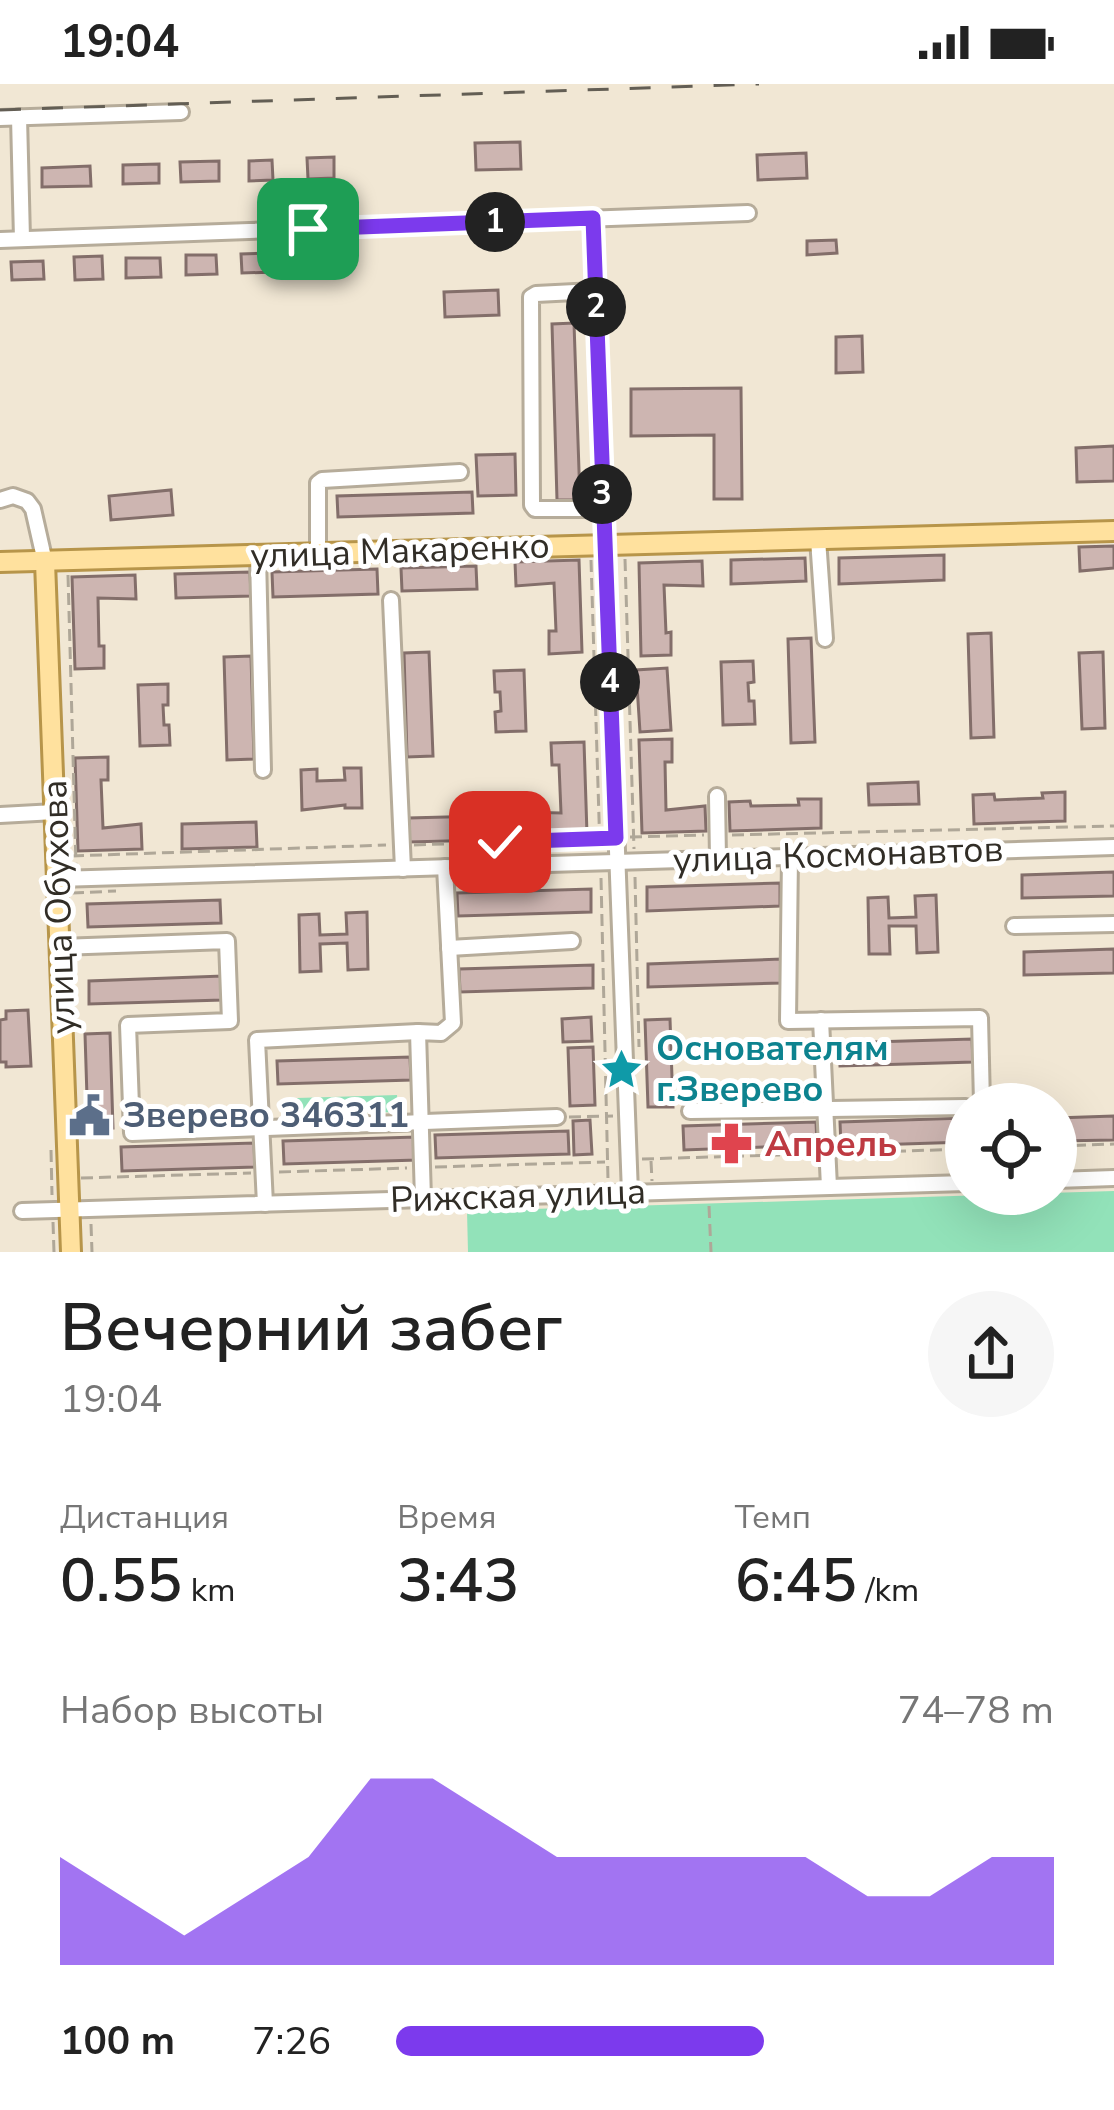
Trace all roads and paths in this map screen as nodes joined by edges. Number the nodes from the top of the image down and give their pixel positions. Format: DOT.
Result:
graph roads {
  1 [pos="181,112"];
  2 [pos="0,118"];
  3 [pos="19,118"];
  4 [pos="748,213"];
  5 [pos="593,218"];
  6 [pos="22,239"];
  7 [pos="0,240"];
  8 [pos="596,291"];
  9 [pos="460,472"];
  10 [pos="0,500"];
  11 [pos="603,509"];
  12 [pos="1114,531"];
  13 [pos="818,539"];
  14 [pos="604,546"];
  15 [pos="318,554"];
  16 [pos="258,556"];
  17 [pos="67,561"];
  18 [pos="0,562"];
  19 [pos="45,562"];
  20 [pos="392,600"];
  21 [pos="825,639"];
  22 [pos="263,770"];
  23 [pos="716,796"];
  24 [pos="56,812"];
  25 [pos="0,815"];
  26 [pos="1114,826"];
  27 [pos="718,835"];
  28 [pos="616,838"];
  29 [pos="401,845"];
  30 [pos="1114,847"];
  31 [pos="66,856"];
  32 [pos="790,856"];
  33 [pos="718,859"];
  34 [pos="616,862"];
  35 [pos="445,867"];
  36 [pos="403,868"];
  37 [pos="67,879"];
  38 [pos="1114,924"];
  39 [pos="1015,926"];
  40 [pos="572,941"];
  41 [pos="60,947"];
  42 [pos="449,948"];
  43 [pos="821,1020"];
  44 [pos="418,1032"];
  45 [pos="982,1083"];
  46 [pos="945,1107"];
  47 [pos="825,1109"];
  48 [pos="690,1111"];
  49 [pos="627,1116"];
  50 [pos="557,1117"];
  51 [pos="421,1122"];
  52 [pos="262,1127"];
  53 [pos="1114,1144"];
  54 [pos="1077,1145"];
  55 [pos="945,1150"];
  56 [pos="827,1154"];
  57 [pos="628,1158"];
  58 [pos="651,1159"];
  59 [pos="607,1162"];
  60 [pos="422,1168"];
  61 [pos="264,1172"];
  62 [pos="107,1177"];
  63 [pos="1114,1178"];
  64 [pos="1077,1179"];
  65 [pos="945,1184"];
  66 [pos="829,1187"];
  67 [pos="708,1191"];
  68 [pos="652,1192"];
  69 [pos="630,1193"];
  70 [pos="423,1199"];
  71 [pos="265,1204"];
  72 [pos="70,1210"];
  73 [pos="22,1211"];
  74 [pos="53,1223"];
  75 [pos="92,1223"];
  76 [pos="54,1252"];
  77 [pos="71,1252"];
  78 [pos="92,1252"];
  79 [pos="711,1252"];
  1 -- 3 [label="street"];
  2 -- 3 [label="street"];
  3 -- 6 [label="street"];
  4 -- 5 [label="street"];
  5 -- 6 [label="street"];
  5 -- 8 [label="street"];
  6 -- 7 [label="street"];
  8 -- 11 [label="street"];
  8 -- 11 [label="street"];
  9 -- 15 [label="street"];
  10 -- 19 [label="street"];
  11 -- 14 [label="street"];
  12 -- 13 [label="main road, улица Макаренко"];
  13 -- 14 [label="main road, улица Макаренко"];
  13 -- 21 [label="street"];
  14 -- 15 [label="main road, улица Макаренко"];
  14 -- 28 [label="street"];
  15 -- 16 [label="main road, улица Макаренко"];
  16 -- 17 [label="main road, улица Макаренко"];
  16 -- 22 [label="street"];
  17 -- 19 [label="main road, улица Макаренко"];
  17 -- 31 [label="path"];
  18 -- 19 [label="main road, улица Макаренко"];
  19 -- 24 [label="main road, улица Обухова"];
  20 -- 29 [label="street"];
  23 -- 27 [label="street"];
  24 -- 25 [label="street"];
  24 -- 31 [label="main road, улица Обухова"];
  26 -- 27 [label="path"];
  27 -- 28 [label="path"];
  27 -- 33 [label="street"];
  28 -- 29 [label="path"];
  28 -- 34 [label="street"];
  29 -- 31 [label="path"];
  29 -- 36 [label="street"];
  30 -- 32 [label="street, улица Космонавтов"];
  31 -- 37 [label="main road, улица Обухова"];
  31 -- 37 [label="path"];
  32 -- 33 [label="street, улица Космонавтов"];
  32 -- 43 [label="street"];
  33 -- 34 [label="street, улица Космонавтов"];
  34 -- 35 [label="street, улица Космонавтов"];
  34 -- 49 [label="street"];
  35 -- 36 [label="street, улица Космонавтов"];
  35 -- 42 [label="street"];
  36 -- 37 [label="street, улица Космонавтов"];
  37 -- 41 [label="main road, улица Обухова"];
  38 -- 39 [label="street"];
  40 -- 42 [label="street"];
  41 -- 52 [label="street"];
  41 -- 72 [label="main road, улица Обухова"];
  42 -- 44 [label="street"];
  43 -- 45 [label="street"];
  43 -- 47 [label="street"];
  44 -- 51 [label="street"];
  44 -- 52 [label="street"];
  46 -- 47 [label="street"];
  47 -- 48 [label="street"];
  47 -- 56 [label="street"];
  49 -- 50 [label="path"];
  49 -- 57 [label="street"];
  50 -- 51 [label="street"];
  51 -- 52 [label="street"];
  51 -- 60 [label="street"];
  52 -- 61 [label="street"];
  53 -- 54 [label="path"];
  55 -- 56 [label="path"];
  56 -- 58 [label="path"];
  56 -- 66 [label="street"];
  57 -- 58 [label="path"];
  57 -- 69 [label="street"];
  58 -- 68 [label="path"];
  59 -- 60 [label="path"];
  60 -- 61 [label="path"];
  60 -- 70 [label="street"];
  61 -- 62 [label="path"];
  61 -- 71 [label="street"];
  63 -- 64 [label="street"];
  65 -- 66 [label="street, Рижская улица"];
  66 -- 67 [label="street, Рижская улица"];
  67 -- 68 [label="street, Рижская улица"];
  67 -- 79 [label="path"];
  68 -- 69 [label="street, Рижская улица"];
  69 -- 70 [label="street, Рижская улица"];
  70 -- 71 [label="street, Рижская улица"];
  71 -- 72 [label="street, Рижская улица"];
  72 -- 73 [label="street, Рижская улица"];
  72 -- 77 [label="main road, улица Обухова"];
  74 -- 76 [label="path"];
  75 -- 78 [label="path"];
}
